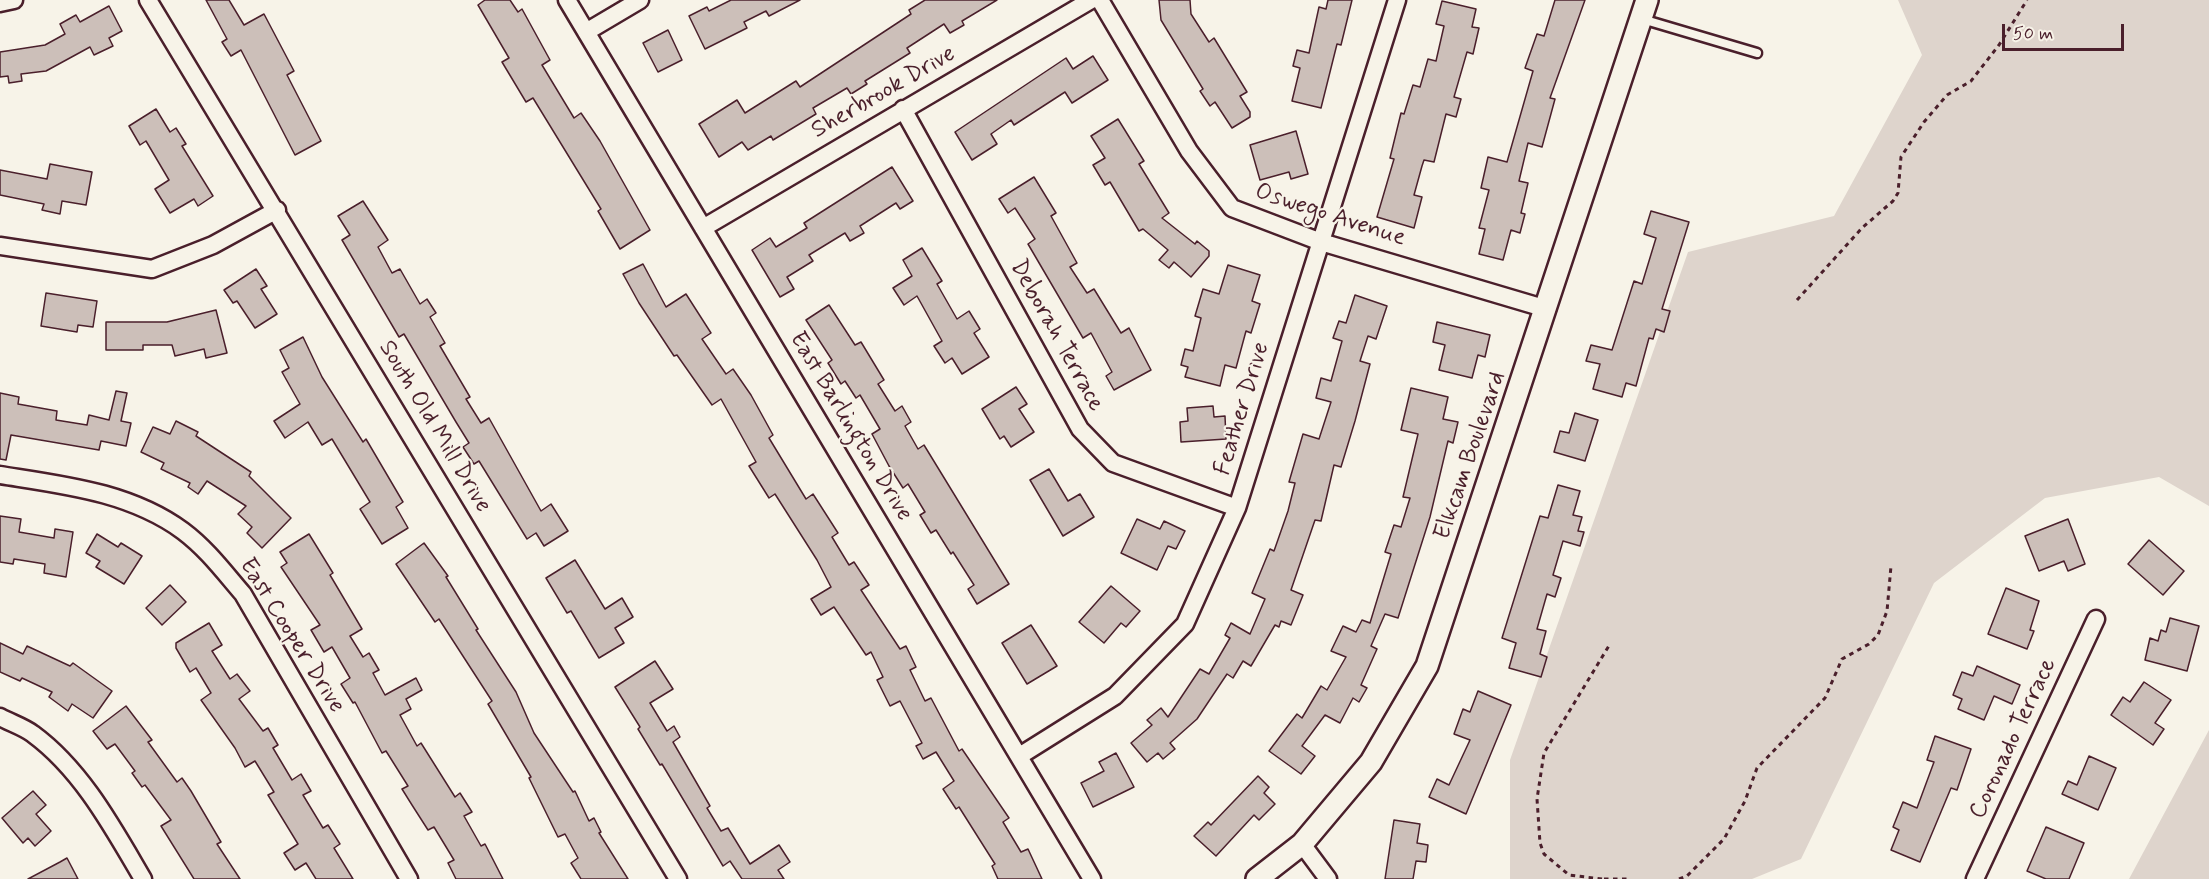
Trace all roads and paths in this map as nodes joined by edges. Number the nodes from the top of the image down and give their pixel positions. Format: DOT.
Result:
graph roads {
  1 [pos="14,0"];
  2 [pos="148,0"];
  3 [pos="567,0"];
  4 [pos="640,0"];
  5 [pos="1090,0"];
  6 [pos="1100,0"];
  7 [pos="1397,0"];
  8 [pos="2026,0"];
  9 [pos="0,3"];
  10 [pos="1644,9"];
  11 [pos="586,32"];
  12 [pos="1757,53"];
  13 [pos="903,109"];
  14 [pos="277,210"];
  15 [pos="703,228"];
  16 [pos="1321,243"];
  17 [pos="0,246"];
  18 [pos="1797,300"];
  19 [pos="1547,309"];
  20 [pos="0,475"];
  21 [pos="1238,508"];
  22 [pos="1892,566"];
  23 [pos="2096,619"];
  24 [pos="1610,644"];
  25 [pos="0,717"];
  26 [pos="1021,755"];
  27 [pos="1302,844"];
  28 [pos="143,879"];
  29 [pos="409,879"];
  30 [pos="678,879"];
  31 [pos="1092,879"];
  32 [pos="1257,879"];
  33 [pos="1328,879"];
  34 [pos="1603,879"];
  35 [pos="1628,879"];
  36 [pos="1679,879"];
  37 [pos="1976,879"];
  1 -- 9 [label="street"];
  2 -- 14 [label="street, South Old Mill Drive"];
  3 -- 11 [label="street, East Barlington Drive"];
  4 -- 11 [label="street"];
  5 -- 13 [label="street, Sherbrook Drive"];
  6 -- 16 [label="street, Oswego Avenue"];
  7 -- 16 [label="street, Feather Drive"];
  8 -- 18 [label="path"];
  10 -- 12 [label="lane"];
  10 -- 19 [label="street, Elkcam Boulevard"];
  11 -- 15 [label="street, East Barlington Drive"];
  13 -- 15 [label="street, Sherbrook Drive"];
  13 -- 21 [label="street, Deborah Terrace"];
  14 -- 17 [label="street"];
  14 -- 30 [label="street, South Old Mill Drive"];
  15 -- 26 [label="street, East Barlington Drive"];
  16 -- 19 [label="street, Oswego Avenue"];
  16 -- 21 [label="street, Feather Drive"];
  19 -- 27 [label="street, Elkcam Boulevard"];
  20 -- 29 [label="street, East Cooper Drive"];
  21 -- 26 [label="street, Feather Drive"];
  22 -- 36 [label="path"];
  23 -- 37 [label="street, Coronado Terrace"];
  24 -- 34 [label="path"];
  25 -- 28 [label="street"];
  26 -- 31 [label="street, East Barlington Drive"];
  27 -- 32 [label="street, Elkcam Boulevard"];
  27 -- 33 [label="street"];
  34 -- 35 [label="path"];
}
